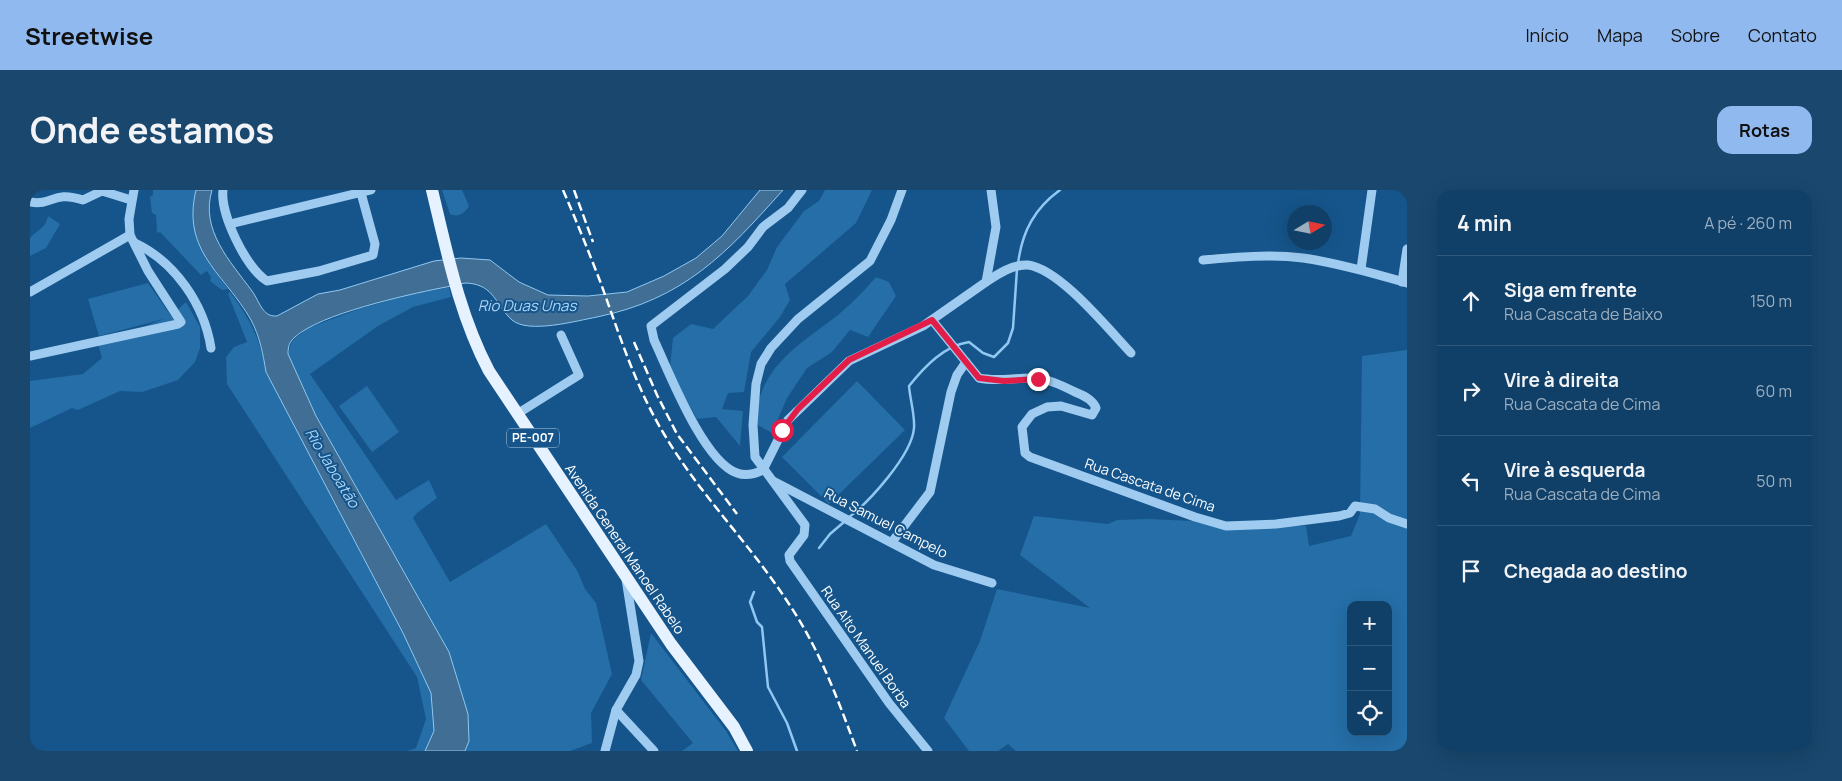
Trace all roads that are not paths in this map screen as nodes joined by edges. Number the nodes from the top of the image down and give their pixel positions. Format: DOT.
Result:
graph roads {
  1 [pos="134,190"];
  2 [pos="223,190"];
  3 [pos="432,190"];
  4 [pos="802,190"];
  5 [pos="902,190"];
  6 [pos="991,190"];
  7 [pos="1372,190"];
  8 [pos="366,191"];
  9 [pos="131,200"];
  10 [pos="30,202"];
  11 [pos="230,224"];
  12 [pos="132,239"];
  13 [pos="1407,250"];
  14 [pos="1203,260"];
  15 [pos="1361,269"];
  16 [pos="986,282"];
  17 [pos="1404,282"];
  18 [pos="30,292"];
  19 [pos="932,320"];
  20 [pos="561,335"];
  21 [pos="211,348"];
  22 [pos="1131,353"];
  23 [pos="30,356"];
  24 [pos="966,362"];
  25 [pos="517,414"];
  26 [pos="763,470"];
  27 [pos="771,480"];
  28 [pos="1407,524"];
  29 [pos="892,542"];
  30 [pos="625,577"];
  31 [pos="992,583"];
  32 [pos="616,710"];
  33 [pos="605,751"];
  34 [pos="654,751"];
  35 [pos="747,751"];
  36 [pos="928,751"];
  1 -- 9 [label="street"];
  2 -- 11 [label="street"];
  3 -- 25 [label="main road, Avenida General Manoel Rabelo / PE-007"];
  4 -- 26 [label="street"];
  5 -- 26 [label="street"];
  6 -- 16 [label="street"];
  7 -- 15 [label="street"];
  8 -- 11 [label="street"];
  8 -- 11 [label="street"];
  9 -- 10 [label="street"];
  9 -- 12 [label="street"];
  12 -- 18 [label="street"];
  12 -- 21 [label="street"];
  12 -- 23 [label="street"];
  13 -- 17 [label="street"];
  14 -- 15 [label="street"];
  15 -- 17 [label="street"];
  16 -- 19 [label="street"];
  16 -- 22 [label="street"];
  19 -- 24 [label="street"];
  19 -- 26 [label="street"];
  20 -- 25 [label="street"];
  24 -- 28 [label="street, Rua Cascata de Cima"];
  24 -- 29 [label="street"];
  25 -- 30 [label="main road, Avenida General Manoel Rabelo / PE-007"];
  26 -- 27 [label="street"];
  27 -- 29 [label="street, Rua Samuel Campelo"];
  27 -- 36 [label="street, Rua Alto Manuel Borba"];
  29 -- 31 [label="street, Rua Samuel Campelo"];
  30 -- 32 [label="street"];
  30 -- 35 [label="main road, Avenida General Manoel Rabelo / PE-007"];
  32 -- 33 [label="street"];
  32 -- 34 [label="street"];
}
